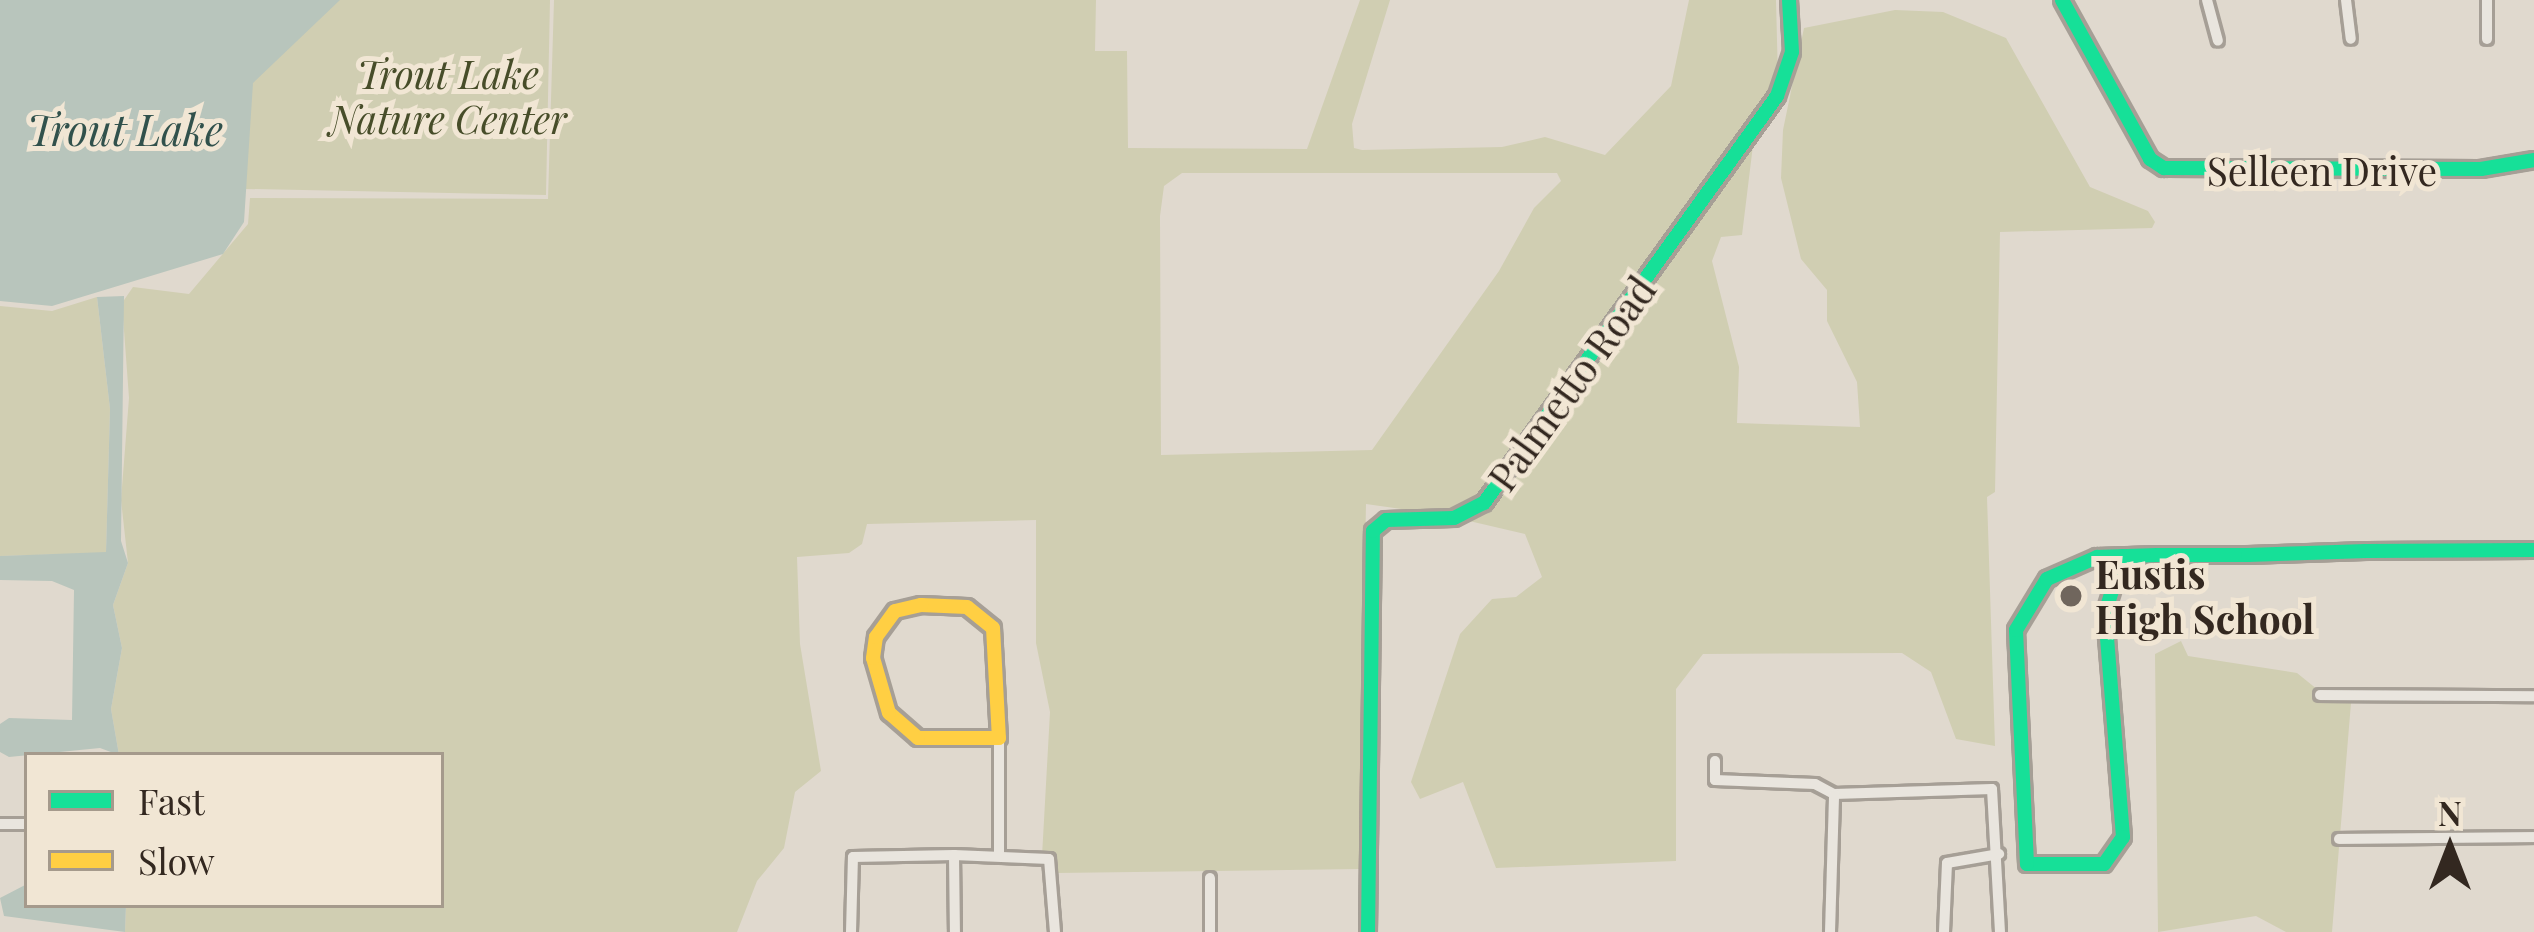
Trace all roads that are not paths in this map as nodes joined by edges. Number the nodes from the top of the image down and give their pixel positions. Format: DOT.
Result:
graph roads {
  1 [pos="1789,0"];
  2 [pos="2062,0"];
  3 [pos="2206,0"];
  4 [pos="2346,0"];
  5 [pos="2487,0"];
  6 [pos="2351,39"];
  7 [pos="2487,39"];
  8 [pos="2218,40"];
  9 [pos="2534,160"];
  10 [pos="2534,550"];
  11 [pos="2123,556"];
  12 [pos="2320,695"];
  13 [pos="2534,696"];
  14 [pos="1000,738"];
  15 [pos="1715,761"];
  16 [pos="1834,794"];
  17 [pos="2534,837"];
  18 [pos="2339,839"];
  19 [pos="1999,854"];
  20 [pos="953,855"];
  21 [pos="999,855"];
  22 [pos="1210,878"];
  23 [pos="851,932"];
  24 [pos="956,932"];
  25 [pos="1055,932"];
  26 [pos="1210,932"];
  27 [pos="1368,932"];
  28 [pos="1830,932"];
  29 [pos="1944,932"];
  30 [pos="2000,932"];
  1 -- 27 [label="street, Palmetto Road"];
  2 -- 9 [label="street, Selleen Drive"];
  3 -- 8 [label="street"];
  4 -- 6 [label="street"];
  5 -- 7 [label="street"];
  10 -- 11 [label="street"];
  11 -- 11 [label="street"];
  12 -- 13 [label="street"];
  14 -- 14 [label="street"];
  14 -- 21 [label="street"];
  15 -- 16 [label="street"];
  16 -- 19 [label="street"];
  16 -- 28 [label="street"];
  17 -- 18 [label="street"];
  19 -- 29 [label="street"];
  19 -- 30 [label="street"];
  20 -- 21 [label="street"];
  20 -- 23 [label="street"];
  20 -- 24 [label="street"];
  21 -- 25 [label="street"];
  22 -- 26 [label="street"];
}
